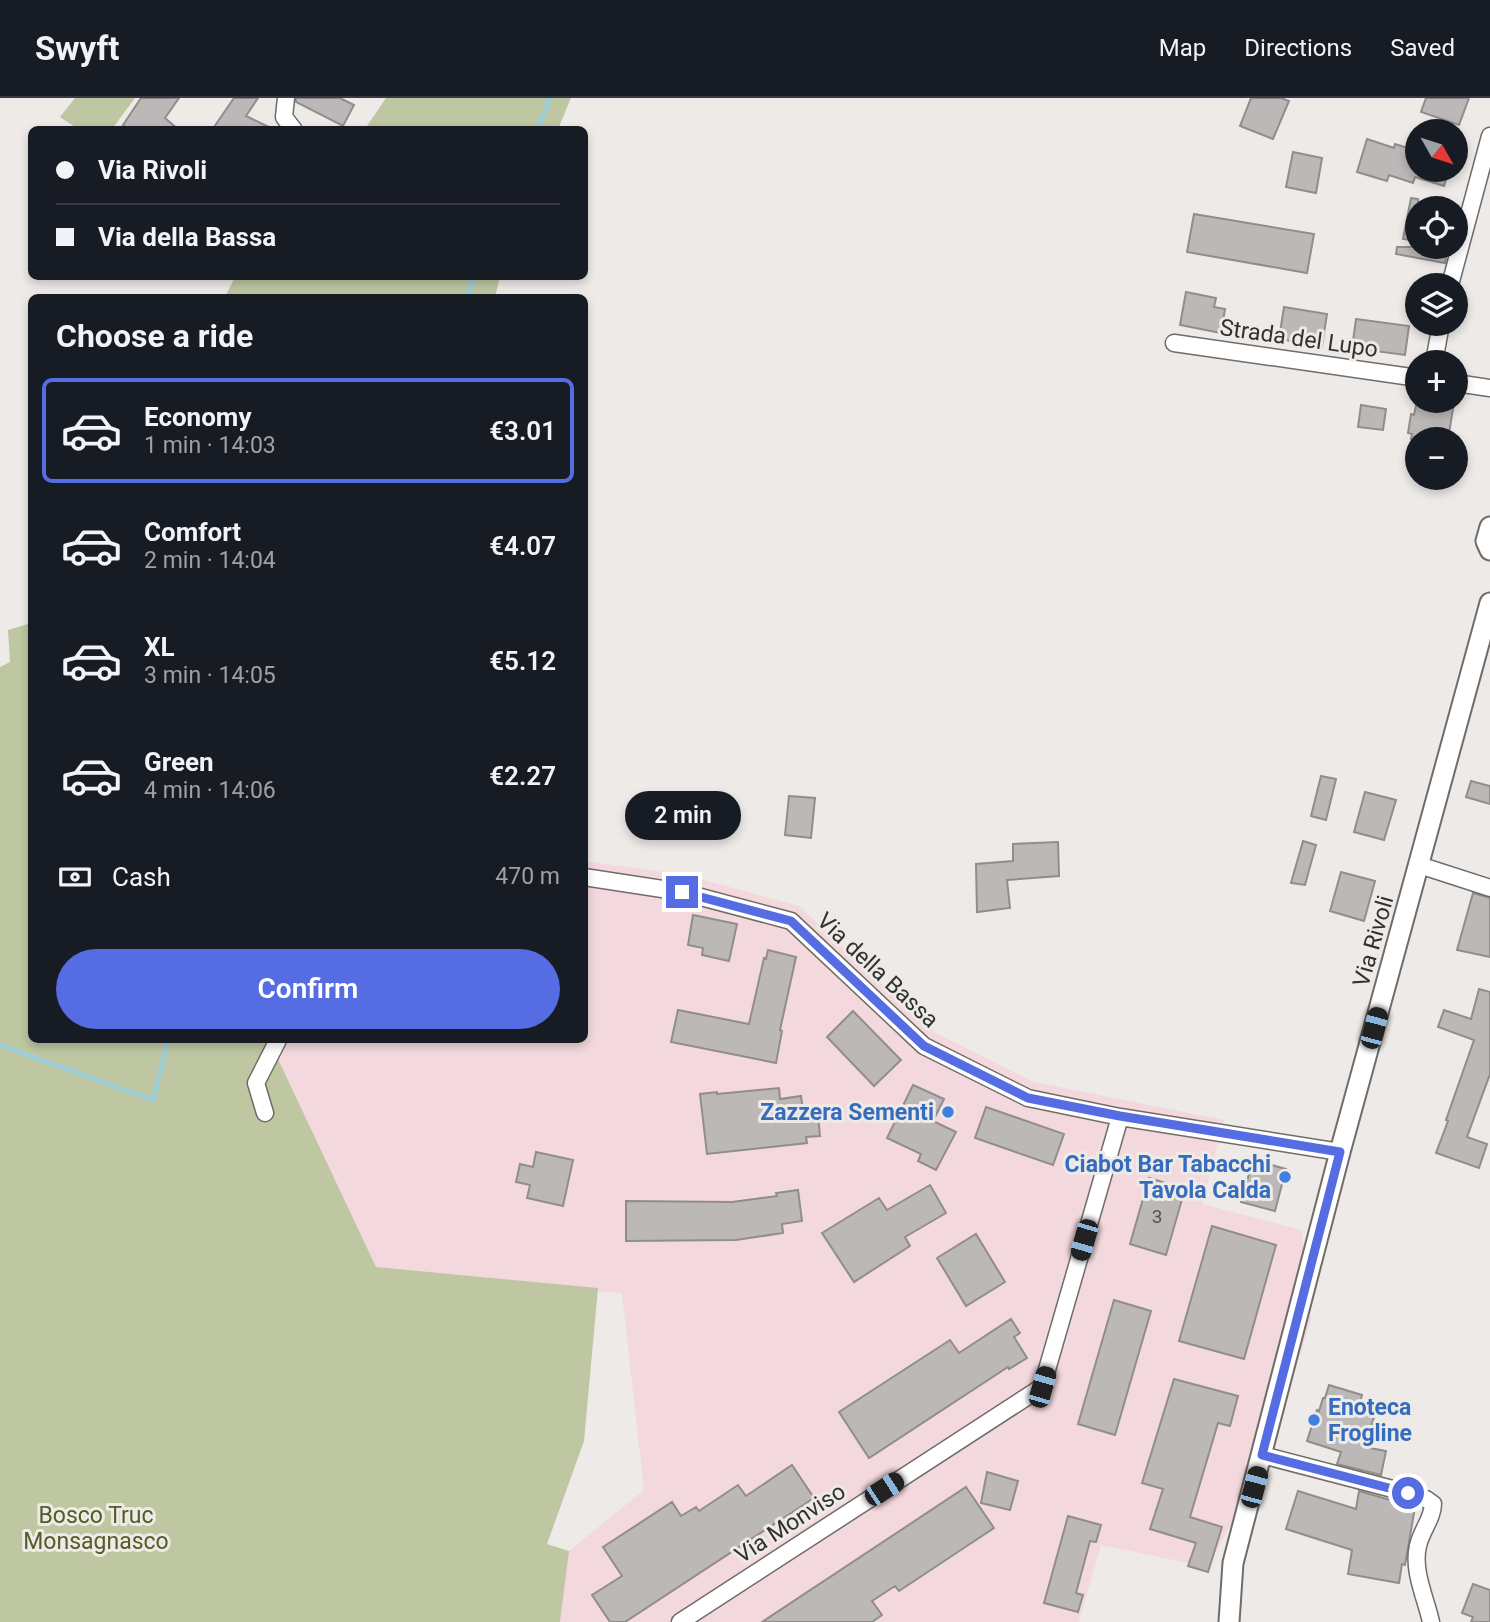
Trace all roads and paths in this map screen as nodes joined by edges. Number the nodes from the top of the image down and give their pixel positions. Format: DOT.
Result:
graph roads {
  1 [pos="286,98"];
  2 [pos="292,126"];
  3 [pos="1490,136"];
  4 [pos="1453,273"];
  5 [pos="1174,343"];
  6 [pos="1405,376"];
  7 [pos="1468,385"];
  8 [pos="1490,388"];
  9 [pos="1490,527"];
  10 [pos="1490,550"];
  11 [pos="1490,603"];
  12 [pos="1419,865"];
  13 [pos="588,878"];
  14 [pos="1490,888"];
  15 [pos="276,1043"];
  16 [pos="265,1113"];
  17 [pos="1120,1116"];
  18 [pos="1340,1152"];
  19 [pos="1262,1455"];
  20 [pos="680,1622"];
  21 [pos="1229,1622"];
  22 [pos="1431,1622"];
  1 -- 2 [label="street"];
  3 -- 4 [label="street"];
  5 -- 6 [label="street, Strada del Lupo"];
  7 -- 8 [label="street"];
  9 -- 10 [label="street"];
  11 -- 12 [label="street, Via Rivoli"];
  12 -- 14 [label="street"];
  12 -- 18 [label="street, Via Rivoli"];
  13 -- 17 [label="street, Via della Bassa"];
  15 -- 16 [label="street"];
  17 -- 18 [label="street, Via della Bassa"];
  17 -- 20 [label="street, Via Monviso"];
  18 -- 19 [label="street, Via Rivoli"];
  19 -- 21 [label="street, Via Rivoli"];
  19 -- 22 [label="street"];
}
